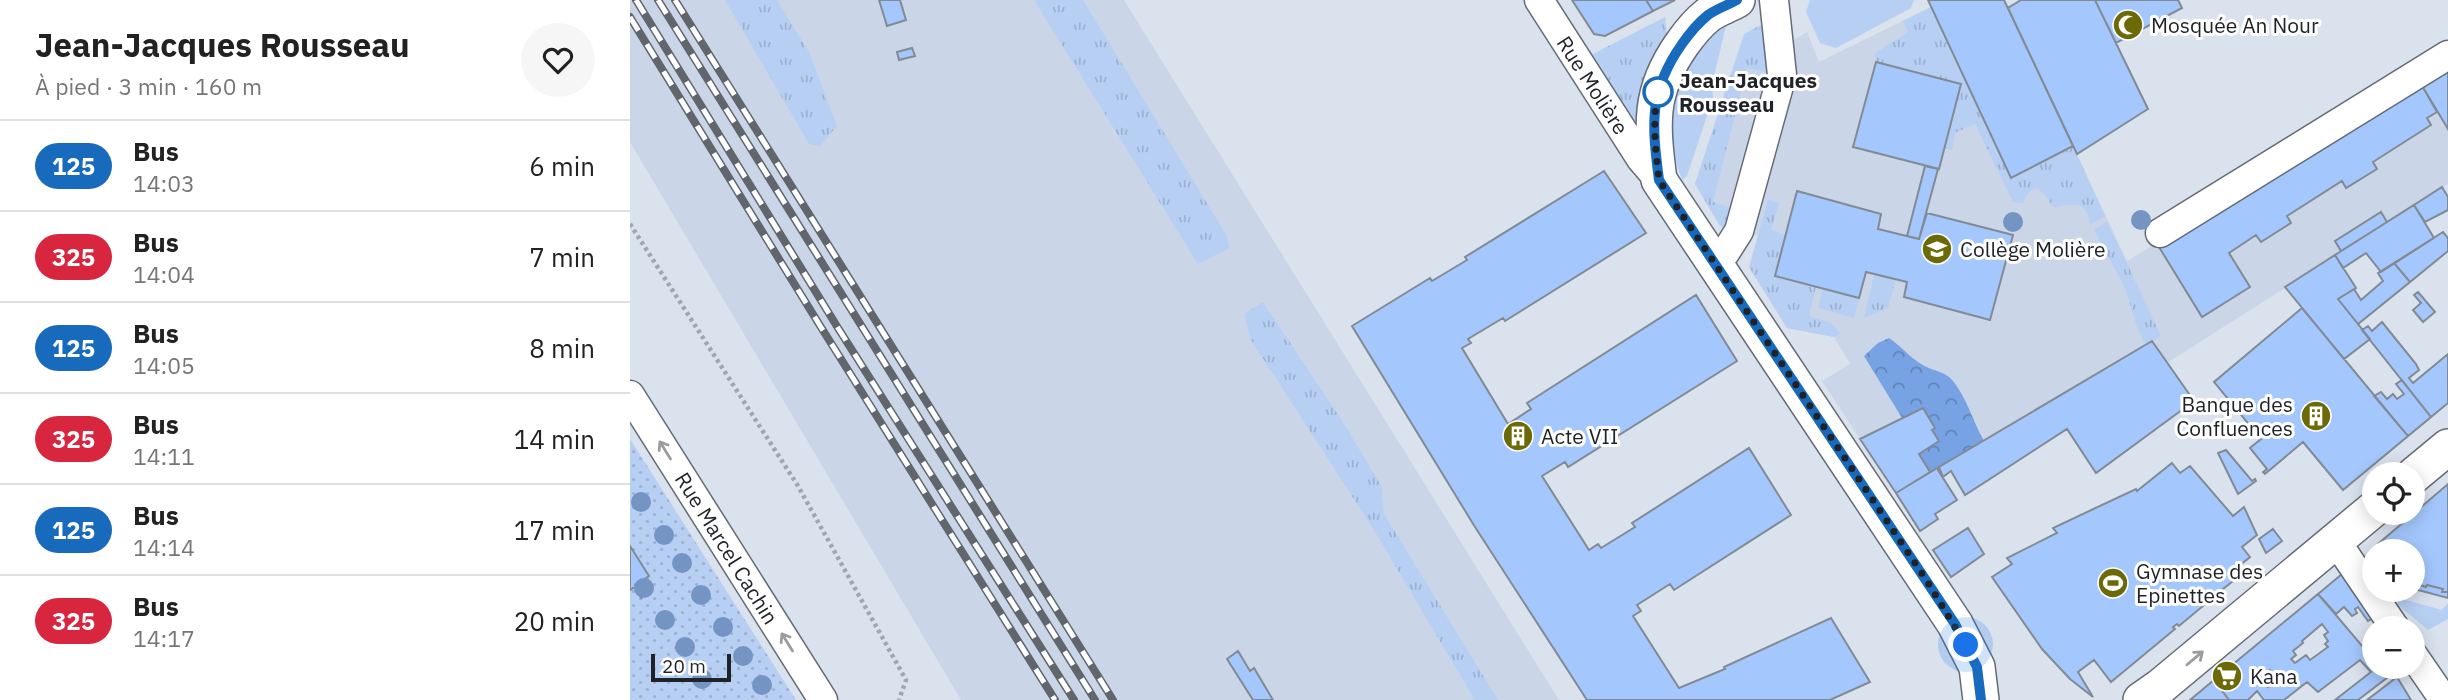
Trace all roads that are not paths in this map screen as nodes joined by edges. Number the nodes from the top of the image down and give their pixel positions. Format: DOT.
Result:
graph roads {
  1 [pos="1539,0"];
  2 [pos="1737,0"];
  3 [pos="1774,0"];
  4 [pos="2448,55"];
  5 [pos="1659,180"];
  6 [pos="2160,233"];
  7 [pos="1713,261"];
  8 [pos="630,395"];
  9 [pos="2448,447"];
  10 [pos="2425,466"];
  11 [pos="2362,525"];
  12 [pos="2348,544"];
  13 [pos="2388,616"];
  14 [pos="2425,672"];
  15 [pos="823,700"];
  16 [pos="1982,700"];
  17 [pos="2141,700"];
  18 [pos="2444,700"];
  1 -- 5 [label="street, Rue Molière"];
  2 -- 5 [label="main road"];
  3 -- 7 [label="street"];
  4 -- 6 [label="street"];
  5 -- 7 [label="main road, Rue Molière"];
  7 -- 16 [label="main road, Rue Molière"];
  15 -- 8 [label="street, Rue Marcel Cachin, one-way"];
  9 -- 10 [label="main road"];
  11 -- 12 [label="main road"];
  12 -- 13 [label="street"];
  17 -- 12 [label="main road, one-way"];
  14 -- 18 [label="street"];
}
